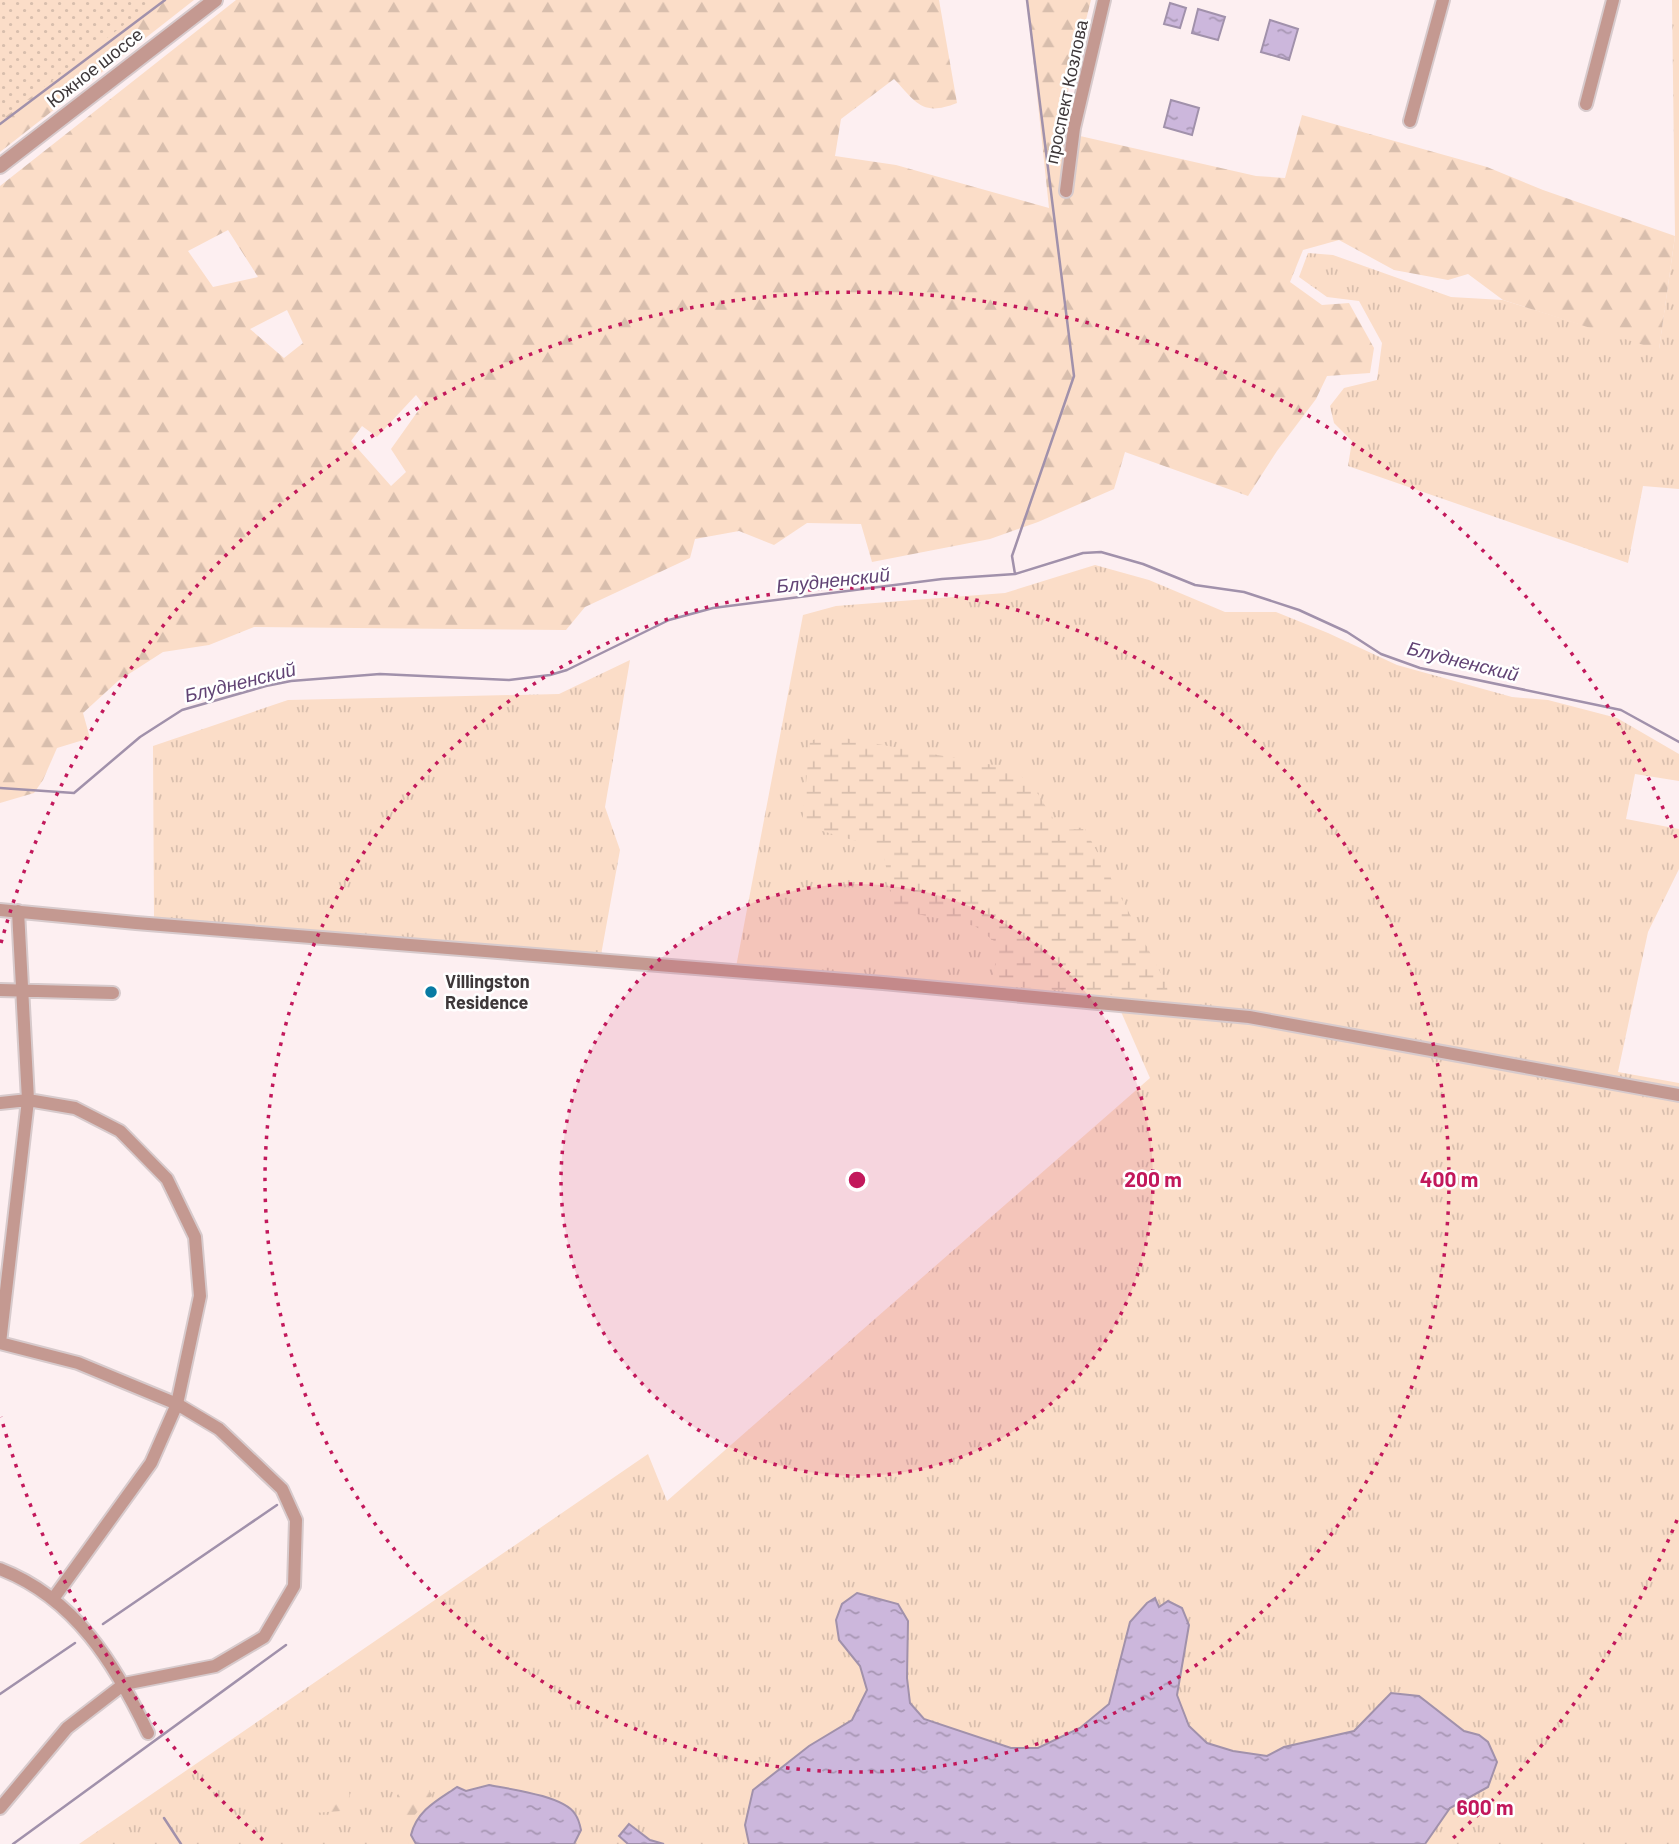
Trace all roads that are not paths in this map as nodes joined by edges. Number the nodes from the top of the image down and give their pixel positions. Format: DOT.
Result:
graph roads {
  1 [pos="215,0"];
  2 [pos="1104,0"];
  3 [pos="1443,0"];
  4 [pos="1613,0"];
  5 [pos="1586,104"];
  6 [pos="1410,121"];
  7 [pos="0,166"];
  8 [pos="1066,191"];
  9 [pos="0,909"];
  10 [pos="18,911"];
  11 [pos="0,990"];
  12 [pos="22,990"];
  13 [pos="113,993"];
  14 [pos="1679,1095"];
  15 [pos="28,1100"];
  16 [pos="0,1103"];
  17 [pos="177,1404"];
  18 [pos="0,1569"];
  19 [pos="53,1599"];
  20 [pos="124,1684"];
  21 [pos="148,1733"];
  22 [pos="0,1808"];
  1 -- 7 [label="street, Южное шоссе"];
  2 -- 8 [label="street, проспект Козлова"];
  3 -- 6 [label="street"];
  4 -- 5 [label="street"];
  9 -- 10 [label="street"];
  10 -- 12 [label="street"];
  10 -- 14 [label="street"];
  11 -- 12 [label="street"];
  12 -- 13 [label="street"];
  12 -- 15 [label="street"];
  15 -- 16 [label="street"];
  15 -- 17 [label="street"];
  15 -- 17 [label="street"];
  17 -- 19 [label="street"];
  17 -- 20 [label="street"];
  18 -- 19 [label="street"];
  19 -- 20 [label="street"];
  20 -- 21 [label="street"];
  20 -- 22 [label="street"];
}
